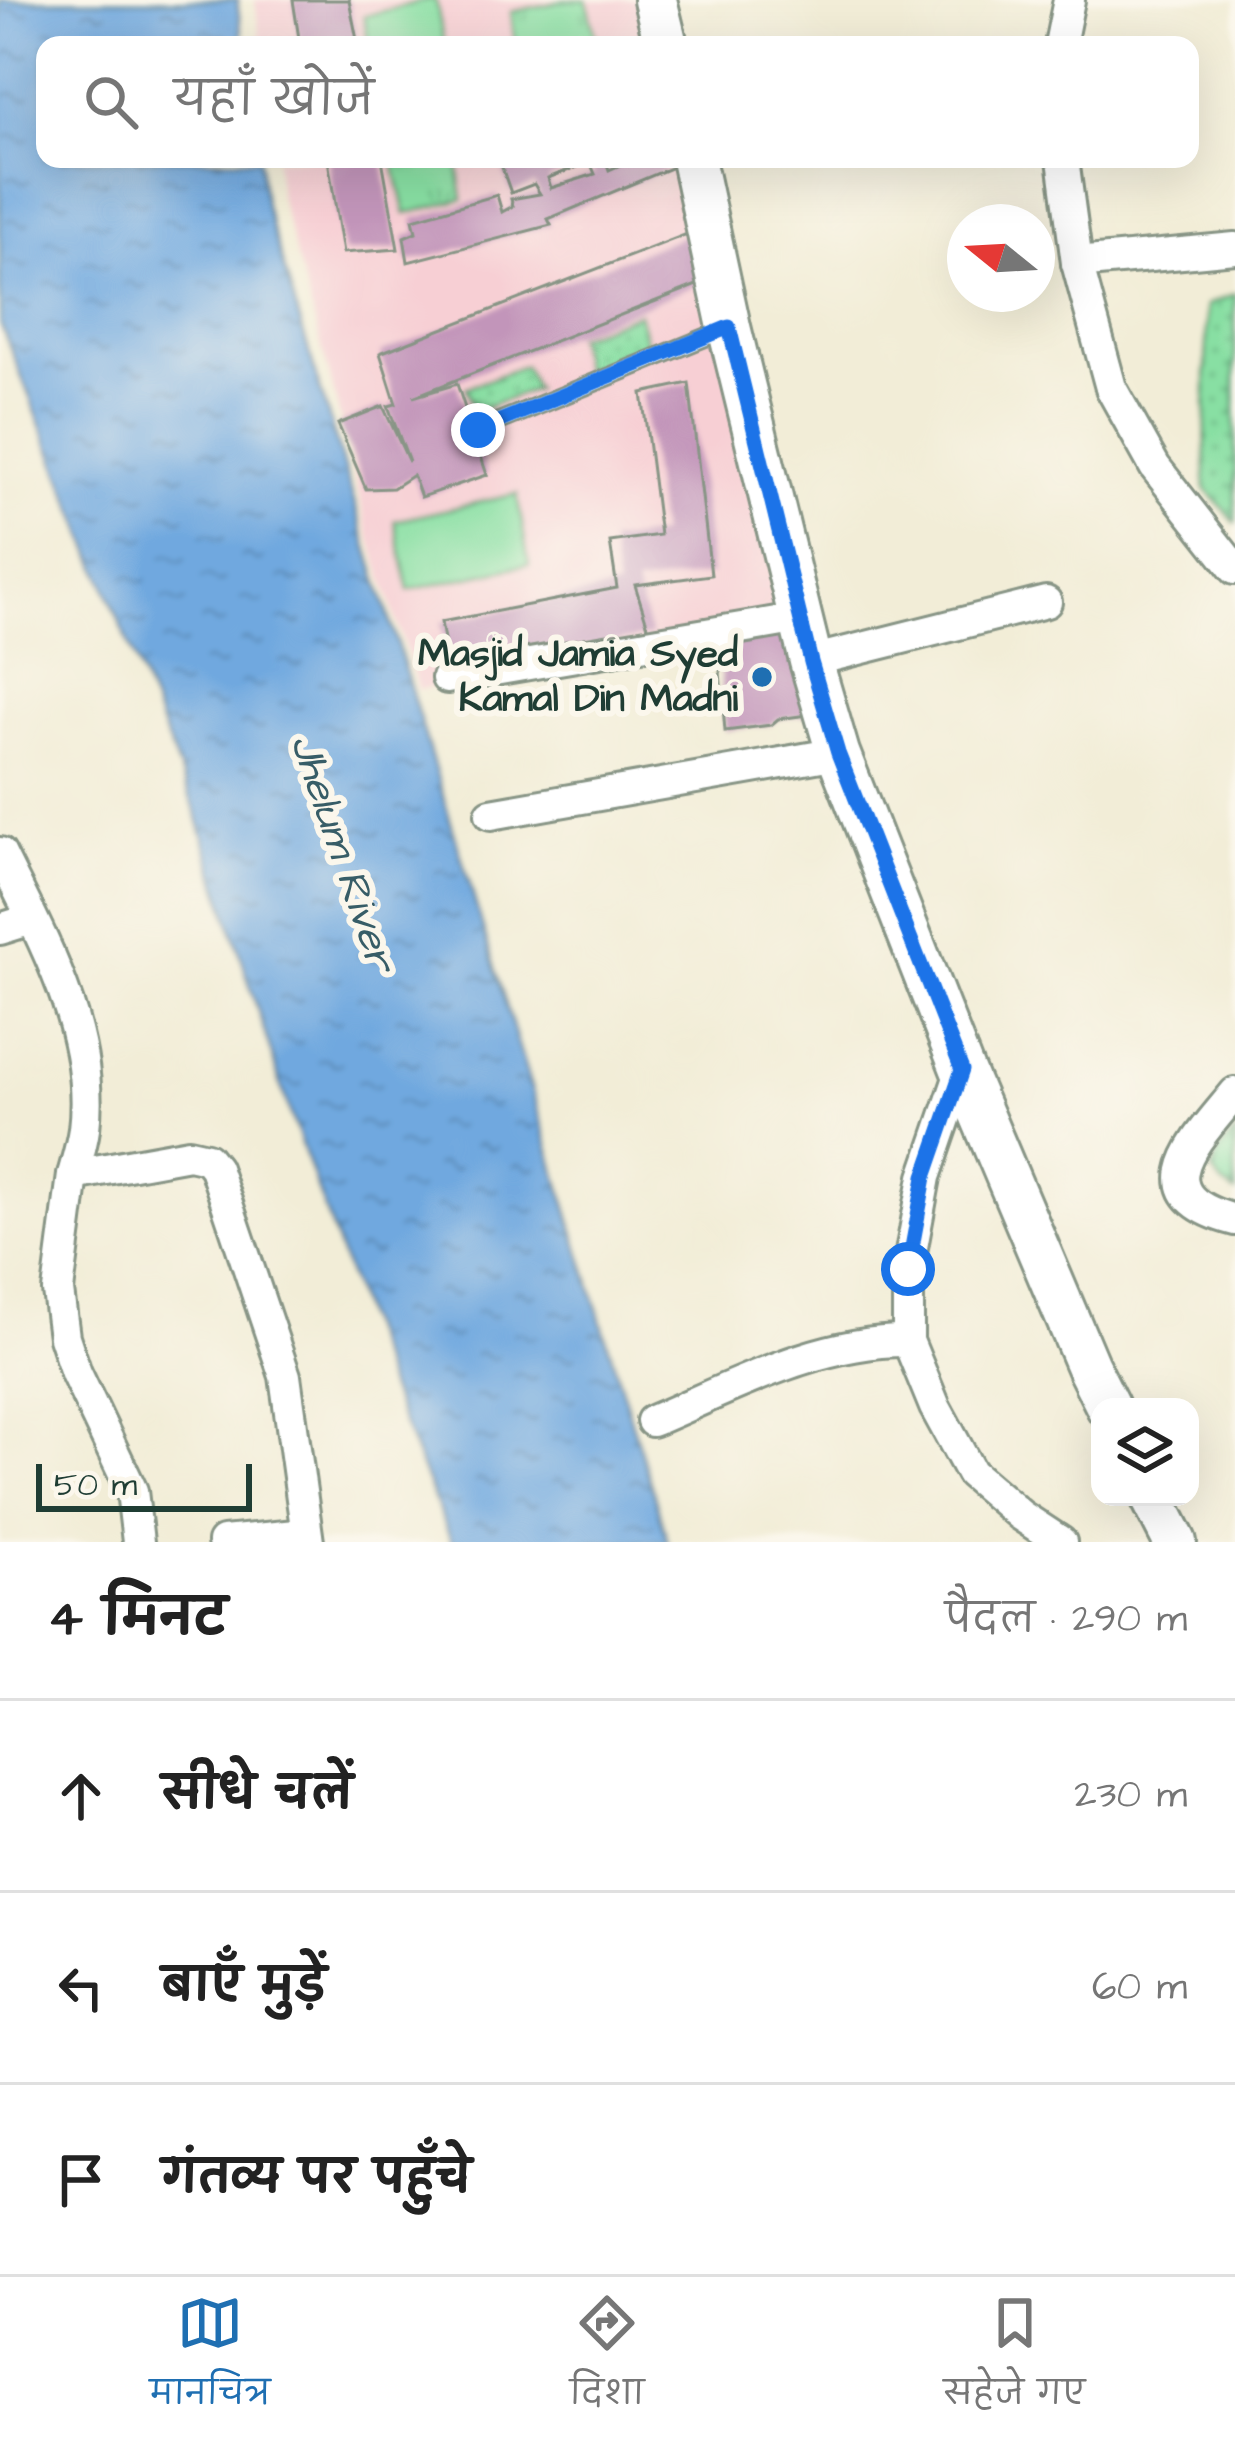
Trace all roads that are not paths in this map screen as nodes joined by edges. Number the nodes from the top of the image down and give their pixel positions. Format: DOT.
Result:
graph roads {
  1 [pos="655,0"];
  2 [pos="1069,0"];
  3 [pos="664,36"];
  4 [pos="1062,36"];
  5 [pos="695,168"];
  6 [pos="1064,168"];
  7 [pos="1235,248"];
  8 [pos="1077,263"];
  9 [pos="729,327"];
  10 [pos="478,430"];
  11 [pos="1235,569"];
  12 [pos="1046,602"];
  13 [pos="800,618"];
  14 [pos="811,662"];
  15 [pos="447,678"];
  16 [pos="838,753"];
  17 [pos="490,814"];
  18 [pos="0,853"];
  19 [pos="32,919"];
  20 [pos="0,929"];
  21 [pos="962,1070"];
  22 [pos="1235,1093"];
  23 [pos="74,1175"];
  24 [pos="1235,1220"];
  25 [pos="908,1340"];
  26 [pos="1104,1398"];
  27 [pos="652,1420"];
  28 [pos="1157,1506"];
  29 [pos="307,1538"];
  30 [pos="138,1542"];
  31 [pos="223,1542"];
  32 [pos="1061,1542"];
  33 [pos="1175,1542"];
  1 -- 3 [label="street"];
  2 -- 4 [label="street"];
  5 -- 9 [label="street"];
  6 -- 8 [label="street"];
  7 -- 8 [label="street"];
  8 -- 11 [label="street"];
  9 -- 10 [label="lane"];
  9 -- 13 [label="street"];
  12 -- 14 [label="street"];
  13 -- 14 [label="street"];
  13 -- 15 [label="street"];
  14 -- 16 [label="street"];
  16 -- 17 [label="street"];
  16 -- 21 [label="street"];
  18 -- 19 [label="street"];
  19 -- 20 [label="street"];
  19 -- 23 [label="street"];
  21 -- 25 [label="street"];
  21 -- 26 [label="street"];
  22 -- 24 [label="street"];
  23 -- 29 [label="street"];
  23 -- 30 [label="street"];
  25 -- 27 [label="street"];
  25 -- 32 [label="street"];
  28 -- 33 [label="street"];
  29 -- 31 [label="street"];
}
